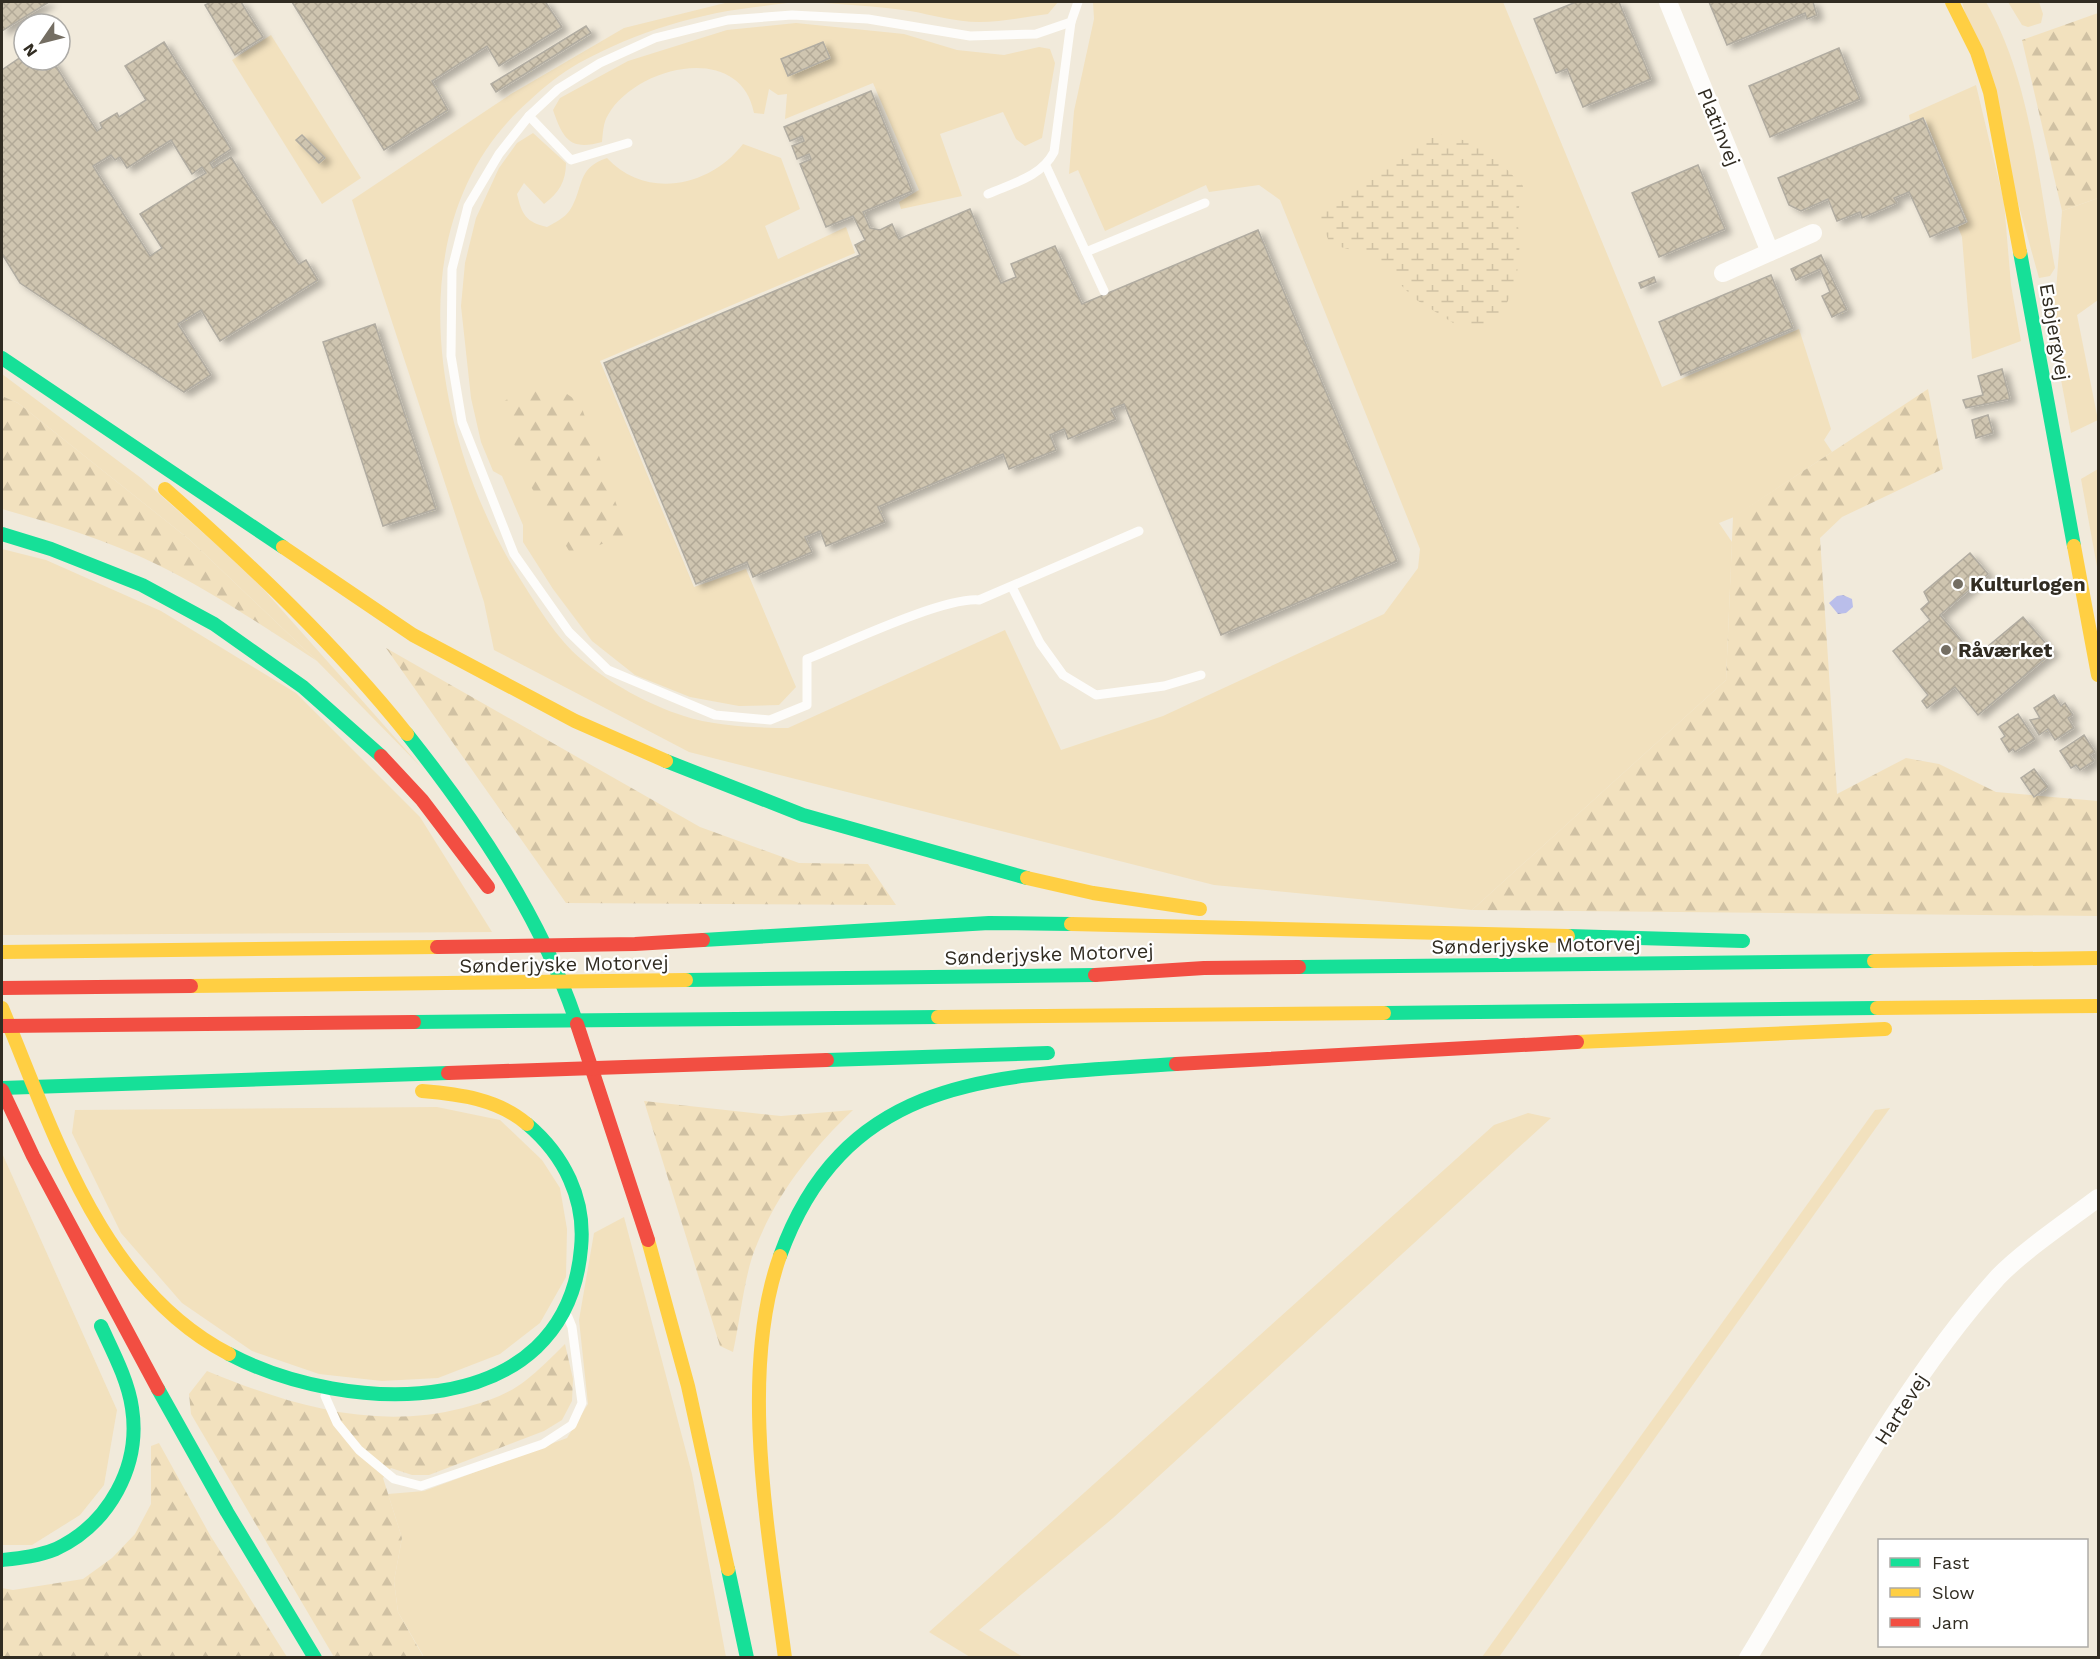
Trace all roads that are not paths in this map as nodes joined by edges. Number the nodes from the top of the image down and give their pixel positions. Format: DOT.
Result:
graph roads {
  1 [pos="1078,2"];
  2 [pos="1668,2"];
  3 [pos="1952,2"];
  4 [pos="1071,22"];
  5 [pos="529,116"];
  6 [pos="628,143"];
  7 [pos="1046,166"];
  8 [pos="988,194"];
  9 [pos="1205,202"];
  10 [pos="1813,233"];
  11 [pos="1086,252"];
  12 [pos="1770,252"];
  13 [pos="1723,273"];
  14 [pos="1104,291"];
  15 [pos="2,344"];
  16 [pos="2,358"];
  17 [pos="42,384"];
  18 [pos="139,467"];
  19 [pos="157,482"];
  20 [pos="184,482"];
  21 [pos="1139,531"];
  22 [pos="2,534"];
  23 [pos="1012,586"];
  24 [pos="2094,627"];
  25 [pos="1201,675"];
  26 [pos="2098,675"];
  27 [pos="489,890"];
  28 [pos="1211,911"];
  29 [pos="1234,913"];
  30 [pos="1372,930"];
  31 [pos="517,935"];
  32 [pos="1757,943"];
  33 [pos="1816,948"];
  34 [pos="2,952"];
  35 [pos="2098,958"];
  36 [pos="1960,960"];
  37 [pos="2,988"];
  38 [pos="2098,1006"];
  39 [pos="2,1007"];
  40 [pos="2,1026"];
  41 [pos="1895,1029"];
  42 [pos="1217,1047"];
  43 [pos="1392,1049"];
  44 [pos="1064,1053"];
  45 [pos="252,1081"];
  46 [pos="596,1086"];
  47 [pos="2,1090"];
  48 [pos="35,1164"];
  49 [pos="2098,1198"];
  50 [pos="72,1260"];
  51 [pos="564,1310"];
  52 [pos="96,1315"];
  53 [pos="321,1389"];
  54 [pos="2,1560"];
  55 [pos="315,1658"];
  56 [pos="747,1658"];
  57 [pos="785,1658"];
  58 [pos="1748,1658"];
  1 -- 4 [label="lane"];
  2 -- 12 [label="street, Platinvej"];
  3 -- 24 [label="main road, Esbjergvej"];
  4 -- 5 [label="lane"];
  4 -- 7 [label="lane"];
  5 -- 6 [label="lane"];
  5 -- 23 [label="lane"];
  7 -- 8 [label="lane"];
  7 -- 11 [label="lane"];
  9 -- 11 [label="lane"];
  10 -- 12 [label="street"];
  11 -- 14 [label="lane"];
  12 -- 13 [label="street"];
  15 -- 20 [label="main road"];
  16 -- 17 [label="main road"];
  17 -- 18 [label="main road"];
  17 -- 20 [label="main road"];
  19 -- 46 [label="main road"];
  20 -- 28 [label="main road"];
  21 -- 23 [label="lane"];
  22 -- 27 [label="main road"];
  23 -- 25 [label="lane"];
  24 -- 26 [label="main road, Esbjergvej"];
  29 -- 30 [label="main road"];
  30 -- 32 [label="main road"];
  30 -- 34 [label="main road"];
  31 -- 46 [label="main road"];
  33 -- 36 [label="main road"];
  35 -- 36 [label="main road, Sønderjyske Motorvej"];
  36 -- 37 [label="main road, Sønderjyske Motorvej"];
  38 -- 40 [label="main road"];
  39 -- 53 [label="main road"];
  41 -- 43 [label="main road"];
  42 -- 43 [label="main road"];
  43 -- 57 [label="main road"];
  44 -- 45 [label="main road"];
  45 -- 47 [label="main road"];
  45 -- 51 [label="main road"];
  46 -- 56 [label="main road"];
  47 -- 48 [label="main road"];
  48 -- 50 [label="main road"];
  48 -- 55 [label="main road"];
  49 -- 58 [label="street, Hartevej"];
  51 -- 53 [label="main road"];
  51 -- 53 [label="lane"];
  52 -- 54 [label="main road"];
}
